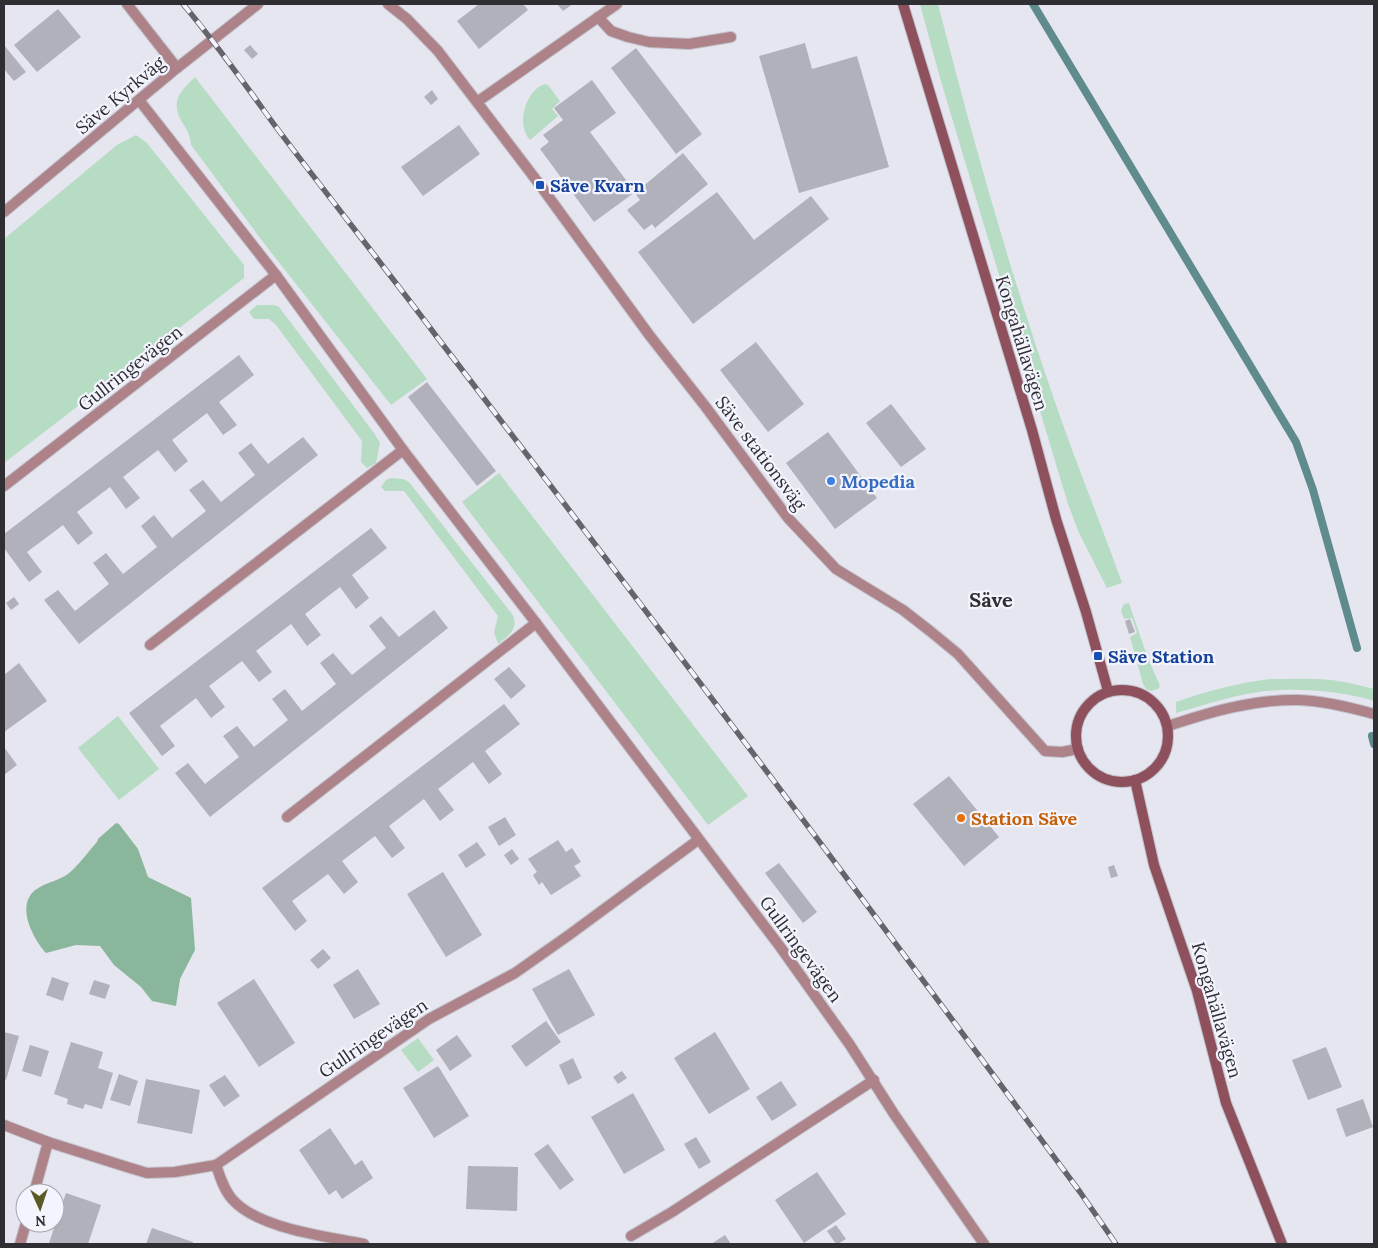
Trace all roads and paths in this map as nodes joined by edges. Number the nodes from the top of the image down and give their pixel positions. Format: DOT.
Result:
graph roads {
  1 [pos="127,4"];
  2 [pos="258,4"];
  3 [pos="388,4"];
  4 [pos="617,4"];
  5 [pos="903,4"];
  6 [pos="598,18"];
  7 [pos="731,37"];
  8 [pos="177,68"];
  9 [pos="140,100"];
  10 [pos="477,102"];
  11 [pos="4,212"];
  12 [pos="276,275"];
  13 [pos="403,450"];
  14 [pos="4,486"];
  15 [pos="536,623"];
  16 [pos="150,645"];
  17 [pos="1108,692"];
  18 [pos="1374,714"];
  19 [pos="1168,726"];
  20 [pos="1078,749"];
  21 [pos="1135,780"];
  22 [pos="287,817"];
  23 [pos="698,840"];
  24 [pos="874,1080"];
  25 [pos="4,1125"];
  26 [pos="48,1142"];
  27 [pos="216,1165"];
  28 [pos="37,1183"];
  29 [pos="631,1236"];
  30 [pos="364,1244"];
  31 [pos="984,1244"];
  32 [pos="1282,1244"];
  1 -- 8 [label="street"];
  2 -- 8 [label="street, Säve Kyrkväg"];
  3 -- 10 [label="street"];
  4 -- 6 [label="street"];
  5 -- 17 [label="main road, Kongahällavägen"];
  6 -- 7 [label="street"];
  6 -- 10 [label="street"];
  8 -- 9 [label="street, Säve Kyrkväg"];
  9 -- 11 [label="street, Säve Kyrkväg"];
  9 -- 12 [label="street, Gullringevägen"];
  10 -- 20 [label="street, Säve stationsväg"];
  12 -- 13 [label="street, Gullringevägen"];
  12 -- 14 [label="street, Gullringevägen"];
  13 -- 15 [label="street, Gullringevägen"];
  13 -- 16 [label="street"];
  15 -- 22 [label="street"];
  15 -- 23 [label="street, Gullringevägen"];
  17 -- 19 [label="main road"];
  17 -- 20 [label="main road"];
  18 -- 19 [label="street"];
  19 -- 21 [label="main road"];
  20 -- 21 [label="main road"];
  21 -- 32 [label="main road, Kongahällavägen"];
  23 -- 24 [label="street, Gullringevägen"];
  23 -- 27 [label="street, Gullringevägen"];
  24 -- 29 [label="street"];
  24 -- 31 [label="street, Gullringevägen"];
  25 -- 26 [label="street"];
  26 -- 27 [label="street"];
  26 -- 28 [label="street"];
  27 -- 30 [label="street"];
}
